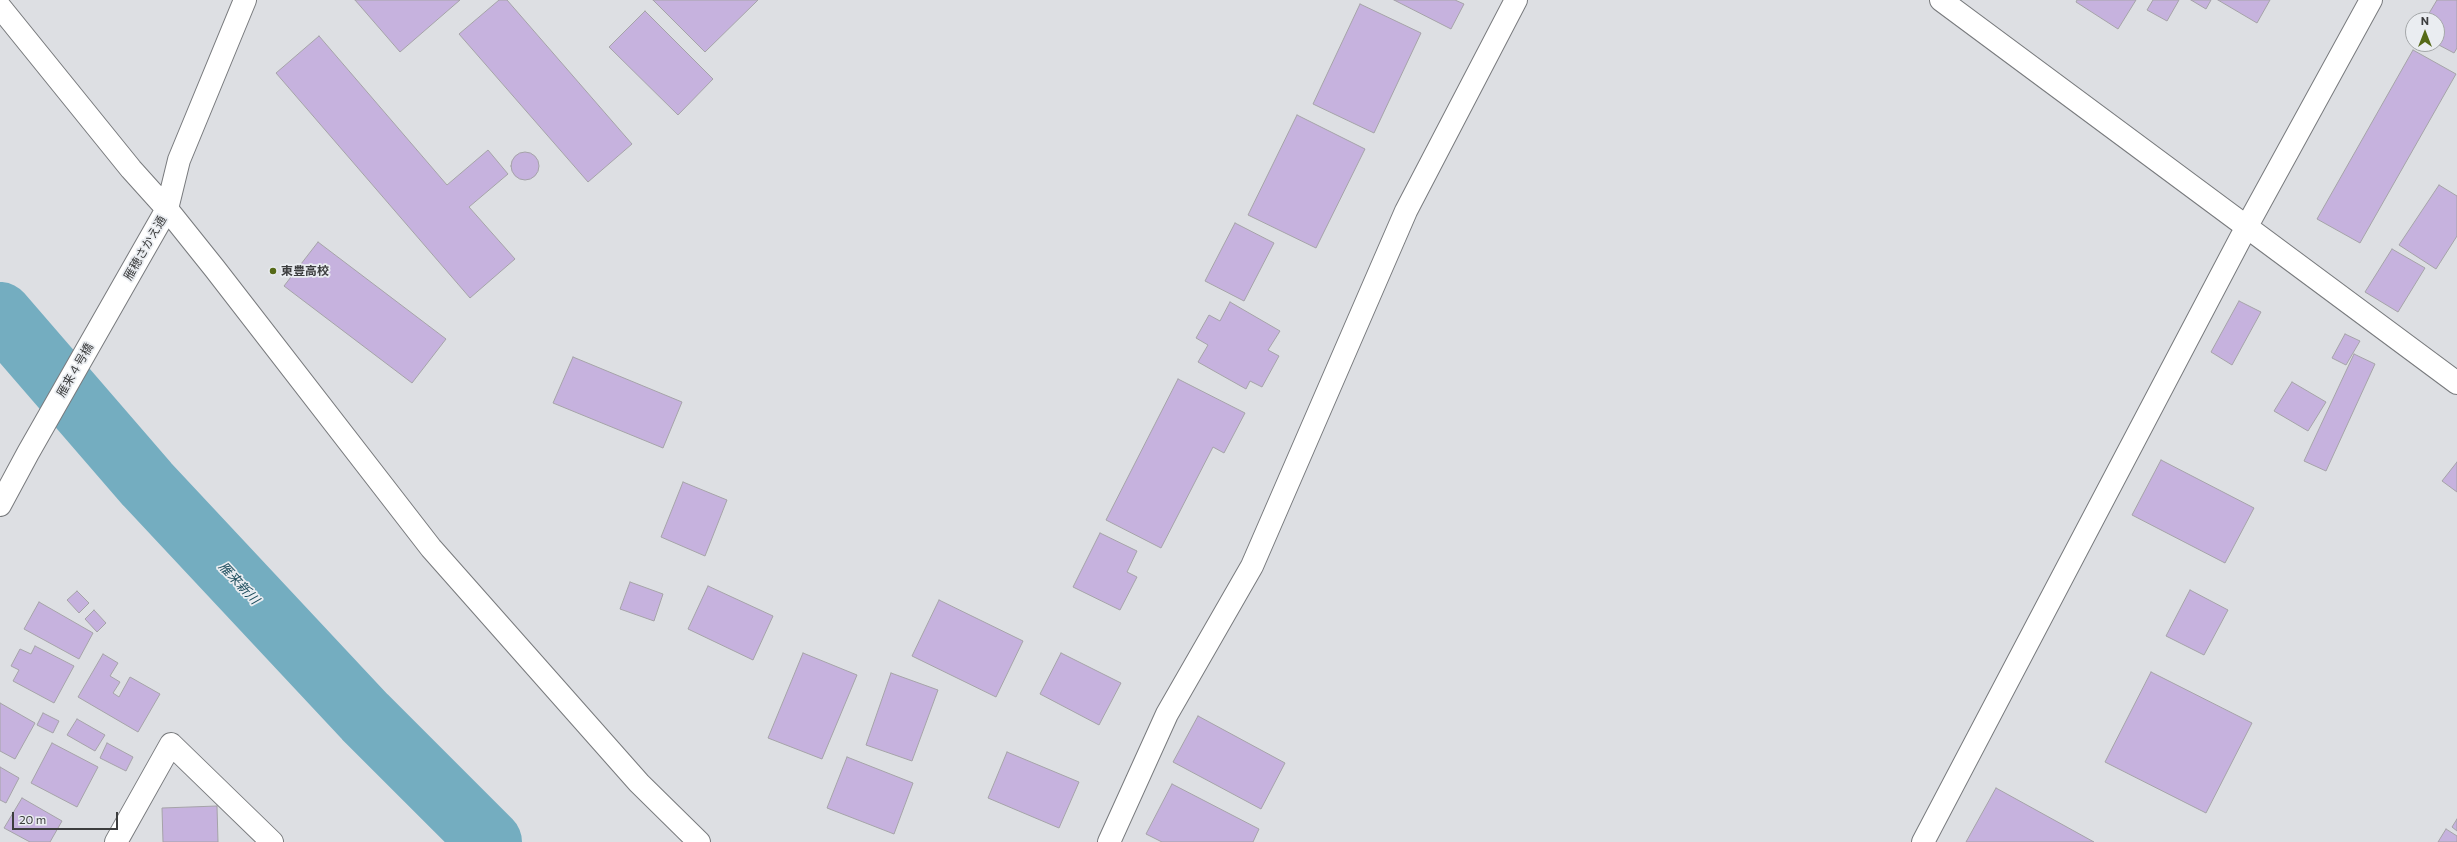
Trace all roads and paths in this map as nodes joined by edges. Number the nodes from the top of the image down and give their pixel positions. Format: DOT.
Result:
graph roads {
  1 [pos="244,0"];
  2 [pos="1516,0"];
  3 [pos="1941,0"];
  4 [pos="2371,0"];
  5 [pos="0,7"];
  6 [pos="167,209"];
  7 [pos="2247,226"];
  8 [pos="122,287"];
  9 [pos="2457,383"];
  10 [pos="0,505"];
  11 [pos="116,842"];
  12 [pos="272,842"];
  13 [pos="699,842"];
  14 [pos="1109,842"];
  15 [pos="1923,842"];
  1 -- 6 [label="street, 雁穂さかえ通"];
  2 -- 14 [label="street"];
  3 -- 7 [label="street"];
  4 -- 7 [label="street"];
  5 -- 6 [label="street"];
  6 -- 8 [label="street, 雁穂さかえ通"];
  6 -- 13 [label="street"];
  7 -- 9 [label="street"];
  7 -- 15 [label="street"];
  8 -- 10 [label="street, 雁来４号橋"];
  11 -- 12 [label="street"];
}
